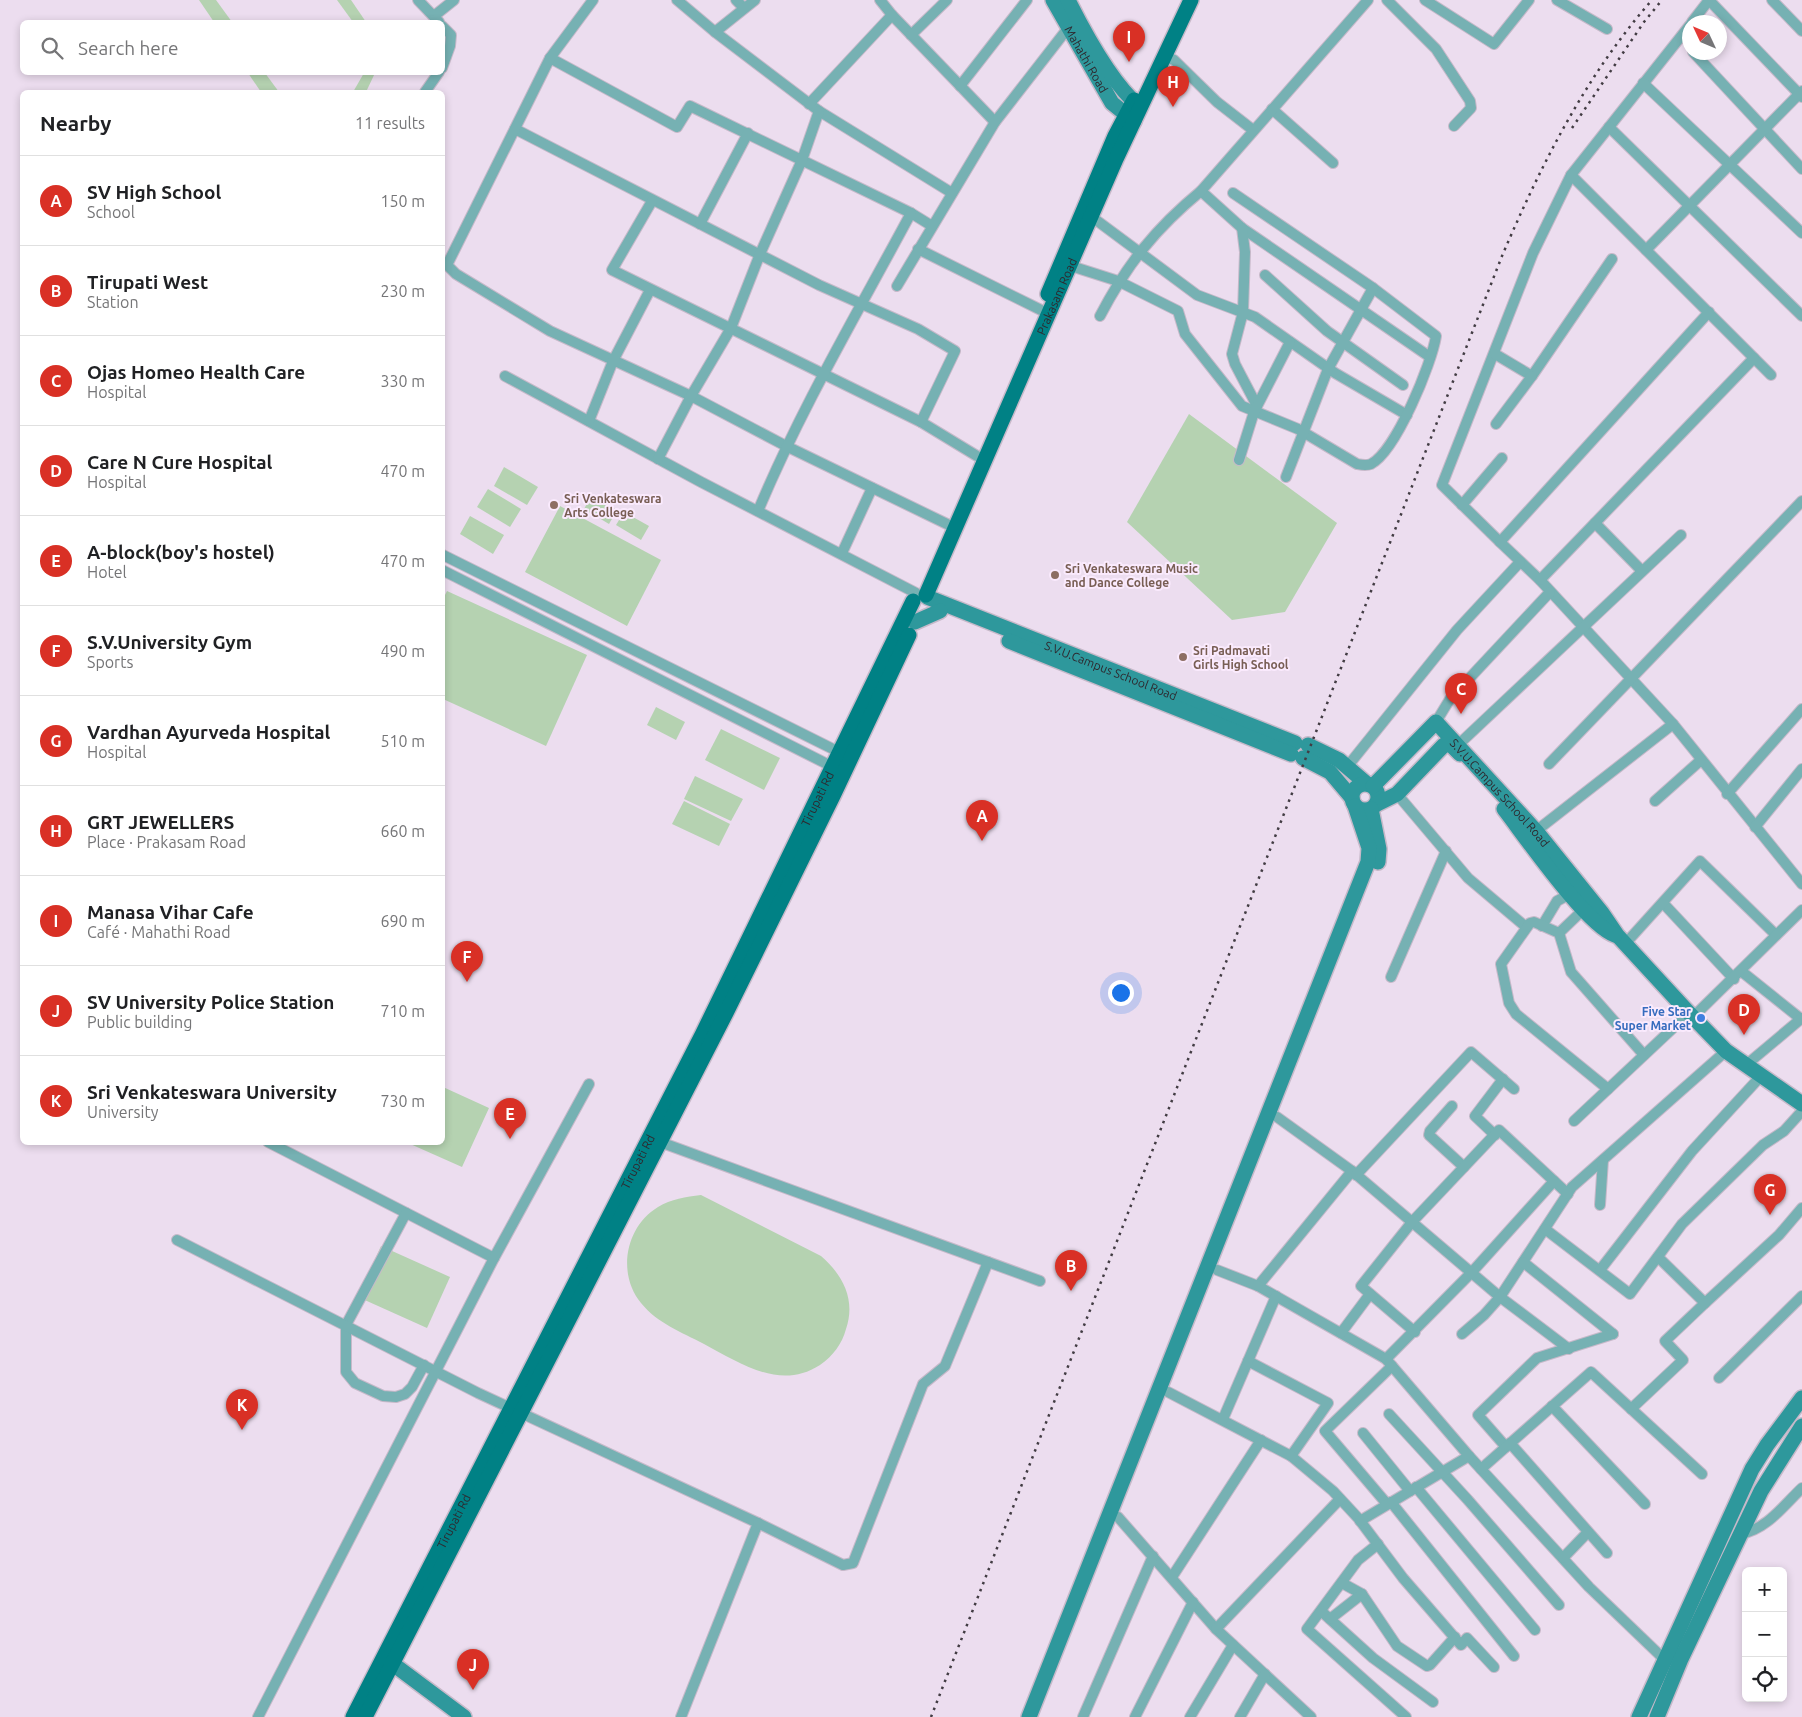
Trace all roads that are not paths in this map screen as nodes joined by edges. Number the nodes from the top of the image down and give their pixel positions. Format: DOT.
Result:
graph roads {
  1 [pos="418,0"];
  2 [pos="454,0"];
  3 [pos="581,0"];
  4 [pos="593,0"];
  5 [pos="677,0"];
  6 [pos="736,0"];
  7 [pos="755,0"];
  8 [pos="880,0"];
  9 [pos="948,0"];
  10 [pos="1027,0"];
  11 [pos="1053,0"];
  12 [pos="1068,0"];
  13 [pos="1183,0"];
  14 [pos="1191,0"];
  15 [pos="1368,0"];
  16 [pos="1387,0"];
  17 [pos="1425,0"];
  18 [pos="1529,0"];
  19 [pos="1557,0"];
  20 [pos="1709,0"];
  21 [pos="1772,0"];
  22 [pos="744,8"];
  23 [pos="583,14"];
  24 [pos="892,15"];
  25 [pos="1698,15"];
  26 [pos="437,20"];
  27 [pos="1068,28"];
  28 [pos="445,29"];
  29 [pos="1608,29"];
  30 [pos="1802,30"];
  31 [pos="715,32"];
  32 [pos="911,35"];
  33 [pos="1682,35"];
  34 [pos="1680,38"];
  35 [pos="1164,56"];
  36 [pos="550,58"];
  37 [pos="445,60"];
  38 [pos="1700,60"];
  39 [pos="437,75"];
  40 [pos="1643,83"];
  41 [pos="960,86"];
  42 [pos="426,90"];
  43 [pos="1801,94"];
  44 [pos="809,104"];
  45 [pos="1137,104"];
  46 [pos="1272,109"];
  47 [pos="818,111"];
  48 [pos="1129,118"];
  49 [pos="995,122"];
  50 [pos="1454,126"];
  51 [pos="1609,127"];
  52 [pos="515,129"];
  53 [pos="1253,130"];
  54 [pos="1763,130"];
  55 [pos="748,133"];
  56 [pos="802,160"];
  57 [pos="1333,164"];
  58 [pos="1731,164"];
  59 [pos="1802,169"];
  60 [pos="1571,175"];
  61 [pos="1201,191"];
  62 [pos="952,193"];
  63 [pos="1233,193"];
  64 [pos="652,201"];
  65 [pos="1688,206"];
  66 [pos="911,213"];
  67 [pos="1092,217"];
  68 [pos="700,224"];
  69 [pos="932,226"];
  70 [pos="1242,228"];
  71 [pos="1802,233"];
  72 [pos="918,249"];
  73 [pos="1646,250"];
  74 [pos="1139,252"];
  75 [pos="760,254"];
  76 [pos="1612,259"];
  77 [pos="445,264"];
  78 [pos="1071,266"];
  79 [pos="1265,275"];
  80 [pos="1118,280"];
  81 [pos="898,286"];
  82 [pos="1373,288"];
  83 [pos="650,290"];
  84 [pos="861,306"];
  85 [pos="1041,310"];
  86 [pos="1359,310"];
  87 [pos="1243,312"];
  88 [pos="1709,312"];
  89 [pos="1100,316"];
  90 [pos="1802,316"];
  91 [pos="731,328"];
  92 [pos="1290,342"];
  93 [pos="1342,342"];
  94 [pos="1495,354"];
  95 [pos="1430,357"];
  96 [pos="1754,358"];
  97 [pos="613,362"];
  98 [pos="1328,368"];
  99 [pos="822,374"];
  100 [pos="505,376"];
  101 [pos="1532,376"];
  102 [pos="1771,376"];
  103 [pos="1403,386"];
  104 [pos="691,396"];
  105 [pos="1255,409"];
  106 [pos="1408,415"];
  107 [pos="589,421"];
  108 [pos="921,422"];
  109 [pos="1496,424"];
  110 [pos="1303,433"];
  111 [pos="786,446"];
  112 [pos="977,456"];
  113 [pos="1502,458"];
  114 [pos="658,459"];
  115 [pos="1239,460"];
  116 [pos="1286,478"];
  117 [pos="872,488"];
  118 [pos="1802,501"];
  119 [pos="1462,505"];
  120 [pos="758,511"];
  121 [pos="1595,523"];
  122 [pos="947,524"];
  123 [pos="1681,535"];
  124 [pos="1500,542"];
  125 [pos="842,553"];
  126 [pos="445,557"];
  127 [pos="1520,562"];
  128 [pos="445,572"];
  129 [pos="1642,572"];
  130 [pos="1540,580"];
  131 [pos="1550,592"];
  132 [pos="921,598"];
  133 [pos="940,611"];
  134 [pos="915,622"];
  135 [pos="1583,626"];
  136 [pos="1631,678"];
  137 [pos="1802,709"];
  138 [pos="1436,722"];
  139 [pos="1673,724"];
  140 [pos="1458,746"];
  141 [pos="1299,750"];
  142 [pos="846,755"];
  143 [pos="1701,760"];
  144 [pos="1549,764"];
  145 [pos="1347,767"];
  146 [pos="839,770"];
  147 [pos="1800,776"];
  148 [pos="1370,785"];
  149 [pos="1397,794"];
  150 [pos="1727,794"];
  151 [pos="1655,801"];
  152 [pos="1353,802"];
  153 [pos="1374,807"];
  154 [pos="1754,827"];
  155 [pos="1536,831"];
  156 [pos="1446,851"];
  157 [pos="1802,884"];
  158 [pos="1570,894"];
  159 [pos="1663,903"];
  160 [pos="1583,910"];
  161 [pos="1802,910"];
  162 [pos="1542,926"];
  163 [pos="1526,927"];
  164 [pos="1559,933"];
  165 [pos="1776,935"];
  166 [pos="1621,940"];
  167 [pos="1738,975"];
  168 [pos="1391,977"];
  169 [pos="1691,1015"];
  170 [pos="1802,1019"];
  171 [pos="709,1033"];
  172 [pos="1726,1051"];
  173 [pos="1644,1055"];
  174 [pos="1746,1065"];
  175 [pos="1761,1076"];
  176 [pos="1503,1079"];
  177 [pos="589,1084"];
  178 [pos="1514,1089"];
  179 [pos="1608,1089"];
  180 [pos="1802,1104"];
  181 [pos="1452,1106"];
  182 [pos="1802,1111"];
  183 [pos="1277,1117"];
  184 [pos="1574,1121"];
  185 [pos="1495,1135"];
  186 [pos="660,1142"];
  187 [pos="274,1145"];
  188 [pos="1602,1160"];
  189 [pos="1464,1167"];
  190 [pos="1354,1173"];
  191 [pos="1554,1181"];
  192 [pos="1568,1194"];
  193 [pos="1600,1205"];
  194 [pos="1802,1208"];
  195 [pos="406,1213"];
  196 [pos="1412,1222"];
  197 [pos="1545,1229"];
  198 [pos="177,1240"];
  199 [pos="494,1258"];
  200 [pos="1658,1258"];
  201 [pos="988,1262"];
  202 [pos="1523,1262"];
  203 [pos="1217,1270"];
  204 [pos="1600,1270"];
  205 [pos="1472,1272"];
  206 [pos="1040,1281"];
  207 [pos="1258,1286"];
  208 [pos="1370,1294"];
  209 [pos="1276,1296"];
  210 [pos="1802,1296"];
  211 [pos="1500,1297"];
  212 [pos="1705,1303"];
  213 [pos="346,1325"];
  214 [pos="1415,1332"];
  215 [pos="1341,1333"];
  216 [pos="1462,1334"];
  217 [pos="1569,1349"];
  218 [pos="1248,1362"];
  219 [pos="1389,1362"];
  220 [pos="424,1365"];
  221 [pos="436,1371"];
  222 [pos="1719,1378"];
  223 [pos="1168,1392"];
  224 [pos="1802,1398"];
  225 [pos="1552,1406"];
  226 [pos="1631,1409"];
  227 [pos="515,1411"];
  228 [pos="1389,1414"];
  229 [pos="1223,1419"];
  230 [pos="1802,1426"];
  231 [pos="1363,1433"];
  232 [pos="1261,1440"];
  233 [pos="1508,1445"];
  234 [pos="1291,1456"];
  235 [pos="1469,1456"];
  236 [pos="1481,1469"];
  237 [pos="1442,1472"];
  238 [pos="1702,1474"];
  239 [pos="1802,1488"];
  240 [pos="1413,1489"];
  241 [pos="1340,1499"];
  242 [pos="1389,1503"];
  243 [pos="1645,1504"];
  244 [pos="1118,1517"];
  245 [pos="1360,1521"];
  246 [pos="758,1523"];
  247 [pos="1588,1532"];
  248 [pos="1740,1534"];
  249 [pos="1378,1544"];
  250 [pos="1607,1553"];
  251 [pos="1152,1556"];
  252 [pos="1562,1558"];
  253 [pos="1172,1577"];
  254 [pos="1342,1583"];
  255 [pos="1362,1594"];
  256 [pos="1193,1602"];
  257 [pos="1559,1605"];
  258 [pos="1321,1611"];
  259 [pos="1330,1619"];
  260 [pos="1216,1629"];
  261 [pos="1535,1630"];
  262 [pos="1455,1637"];
  263 [pos="1233,1645"];
  264 [pos="1514,1656"];
  265 [pos="1665,1660"];
  266 [pos="388,1661"];
  267 [pos="1494,1667"];
  268 [pos="1265,1674"];
  269 [pos="1433,1702"];
  270 [pos="258,1717"];
  271 [pos="353,1717"];
  272 [pos="365,1717"];
  273 [pos="464,1717"];
  274 [pos="681,1717"];
  275 [pos="1029,1717"];
  276 [pos="1038,1717"];
  277 [pos="1083,1717"];
  278 [pos="1135,1717"];
  279 [pos="1190,1717"];
  280 [pos="1240,1717"];
  281 [pos="1311,1717"];
  282 [pos="1406,1717"];
  283 [pos="1639,1717"];
  284 [pos="1657,1717"];
  1 -- 26 [label="street"];
  2 -- 26 [label="street"];
  3 -- 23 [label="street"];
  4 -- 23 [label="street"];
  5 -- 31 [label="street"];
  6 -- 22 [label="street"];
  7 -- 22 [label="street"];
  8 -- 24 [label="street"];
  9 -- 32 [label="street"];
  10 -- 41 [label="street"];
  11 -- 27 [label="street, Mahathi Road"];
  12 -- 45 [label="street, Mahathi Road"];
  13 -- 45 [label="main road, Prakasam Road"];
  14 -- 35 [label="main road, Prakasam Road"];
  15 -- 46 [label="street"];
  16 -- 50 [label="street"];
  17 -- 18 [label="street"];
  19 -- 29 [label="street"];
  20 -- 25 [label="street"];
  20 -- 43 [label="street"];
  21 -- 30 [label="street"];
  22 -- 31 [label="street"];
  23 -- 36 [label="street"];
  24 -- 32 [label="street"];
  24 -- 44 [label="street"];
  27 -- 48 [label="street, Mahathi Road"];
  27 -- 49 [label="street"];
  28 -- 37 [label="street"];
  31 -- 44 [label="street"];
  32 -- 41 [label="street"];
  33 -- 34 [label="street"];
  34 -- 40 [label="street"];
  35 -- 45 [label="main road, Prakasam Road"];
  35 -- 53 [label="street"];
  36 -- 52 [label="street"];
  36 -- 55 [label="street"];
  38 -- 54 [label="street"];
  39 -- 42 [label="street"];
  40 -- 51 [label="street"];
  40 -- 58 [label="street"];
  41 -- 49 [label="street"];
  43 -- 54 [label="street"];
  44 -- 47 [label="street"];
  45 -- 48 [label="main road, Prakasam Road"];
  46 -- 53 [label="street"];
  46 -- 57 [label="street"];
  47 -- 56 [label="street"];
  47 -- 62 [label="street"];
  48 -- 67 [label="main road, Prakasam Road"];
  48 -- 85 [label="main road, Prakasam Road"];
  49 -- 62 [label="street"];
  51 -- 60 [label="street"];
  51 -- 65 [label="street"];
  52 -- 64 [label="street"];
  52 -- 77 [label="street"];
  53 -- 61 [label="street"];
  54 -- 58 [label="street"];
  54 -- 59 [label="street"];
  55 -- 56 [label="street"];
  55 -- 68 [label="street"];
  56 -- 66 [label="street"];
  56 -- 75 [label="street"];
  58 -- 65 [label="street"];
  58 -- 71 [label="street"];
  60 -- 73 [label="street"];
  60 -- 94 [label="street"];
  61 -- 70 [label="street"];
  61 -- 74 [label="street"];
  62 -- 69 [label="street"];
  63 -- 82 [label="street"];
  64 -- 68 [label="street"];
  64 -- 83 [label="street"];
  65 -- 73 [label="street"];
  65 -- 90 [label="street"];
  66 -- 69 [label="street"];
  66 -- 84 [label="street"];
  67 -- 74 [label="street"];
  67 -- 78 [label="main road, Prakasam Road"];
  68 -- 75 [label="street"];
  69 -- 72 [label="street"];
  70 -- 86 [label="street"];
  70 -- 87 [label="street"];
  72 -- 81 [label="street"];
  72 -- 85 [label="street"];
  73 -- 88 [label="street"];
  74 -- 80 [label="street"];
  74 -- 87 [label="street"];
  75 -- 84 [label="street"];
  75 -- 91 [label="street"];
  76 -- 101 [label="street"];
  77 -- 97 [label="street"];
  78 -- 80 [label="street"];
  78 -- 132 [label="main road, Prakasam Road"];
  79 -- 93 [label="street"];
  80 -- 89 [label="street"];
  80 -- 105 [label="street"];
  82 -- 86 [label="street"];
  82 -- 95 [label="street"];
  83 -- 91 [label="street"];
  83 -- 97 [label="street"];
  84 -- 99 [label="street"];
  84 -- 108 [label="street"];
  85 -- 112 [label="main road, Prakasam Road"];
  86 -- 93 [label="street"];
  86 -- 95 [label="street"];
  87 -- 92 [label="street"];
  87 -- 105 [label="street"];
  88 -- 96 [label="street"];
  88 -- 124 [label="street"];
  91 -- 99 [label="street"];
  91 -- 104 [label="street"];
  92 -- 98 [label="street"];
  92 -- 105 [label="street"];
  93 -- 98 [label="street"];
  93 -- 103 [label="street"];
  94 -- 101 [label="street"];
  94 -- 119 [label="street"];
  95 -- 106 [label="street"];
  96 -- 102 [label="street"];
  96 -- 121 [label="street"];
  97 -- 104 [label="street"];
  97 -- 107 [label="street"];
  98 -- 106 [label="street"];
  98 -- 110 [label="street"];
  99 -- 108 [label="street"];
  99 -- 111 [label="street"];
  100 -- 107 [label="street"];
  101 -- 109 [label="street"];
  104 -- 111 [label="street"];
  104 -- 114 [label="street"];
  105 -- 110 [label="street"];
  105 -- 115 [label="street"];
  106 -- 110 [label="street"];
  107 -- 114 [label="street"];
  108 -- 112 [label="street"];
  110 -- 116 [label="street"];
  111 -- 117 [label="street"];
  111 -- 120 [label="street"];
  112 -- 122 [label="main road, Prakasam Road"];
  113 -- 119 [label="street"];
  114 -- 120 [label="street"];
  117 -- 122 [label="street"];
  117 -- 125 [label="street"];
  118 -- 136 [label="street"];
  119 -- 124 [label="street"];
  120 -- 125 [label="street"];
  121 -- 129 [label="street"];
  121 -- 130 [label="street"];
  122 -- 132 [label="main road, Prakasam Road"];
  123 -- 129 [label="street"];
  124 -- 127 [label="street"];
  125 -- 132 [label="street"];
  126 -- 142 [label="street"];
  127 -- 130 [label="street"];
  127 -- 145 [label="street"];
  128 -- 146 [label="street"];
  129 -- 135 [label="street"];
  130 -- 131 [label="street"];
  131 -- 135 [label="street"];
  131 -- 138 [label="street"];
  132 -- 133 [label="street, S.V.U.Campus School Road"];
  132 -- 134 [label="main road, Tirupati Rd"];
  132 -- 141 [label="street, S.V.U.Campus School Road"];
  132 -- 142 [label="main road, Tirupati Rd"];
  133 -- 134 [label="street"];
  133 -- 141 [label="street, S.V.U.Campus School Road"];
  134 -- 142 [label="main road, Tirupati Rd"];
  135 -- 136 [label="street"];
  135 -- 140 [label="street"];
  136 -- 139 [label="street"];
  136 -- 144 [label="street"];
  137 -- 150 [label="street"];
  138 -- 140 [label="street, S.V.U.Campus School Road"];
  138 -- 148 [label="street"];
  139 -- 143 [label="street"];
  139 -- 155 [label="street"];
  140 -- 155 [label="street, S.V.U.Campus School Road"];
  141 -- 145 [label="street, S.V.U.Campus School Road"];
  141 -- 152 [label="street, S.V.U.Campus School Road"];
  142 -- 146 [label="main road, Tirupati Rd"];
  143 -- 150 [label="street"];
  143 -- 151 [label="street"];
  145 -- 148 [label="street, S.V.U.Campus School Road"];
  146 -- 171 [label="main road, Tirupati Rd"];
  147 -- 154 [label="street"];
  148 -- 152 [label="street"];
  148 -- 153 [label="street"];
  149 -- 153 [label="street, S.V.U.Campus School Road"];
  149 -- 156 [label="street"];
  149 -- 158 [label="street, S.V.U.Campus School Road"];
  150 -- 154 [label="street"];
  152 -- 153 [label="street"];
  152 -- 275 [label="street"];
  153 -- 183 [label="street"];
  154 -- 157 [label="street"];
  155 -- 166 [label="street, S.V.U.Campus School Road"];
  156 -- 163 [label="street"];
  156 -- 168 [label="street"];
  158 -- 160 [label="street, S.V.U.Campus School Road"];
  158 -- 162 [label="street"];
  159 -- 165 [label="street"];
  159 -- 166 [label="street"];
  159 -- 167 [label="street"];
  160 -- 164 [label="street"];
  160 -- 166 [label="street, S.V.U.Campus School Road"];
  161 -- 165 [label="street"];
  162 -- 163 [label="street"];
  162 -- 164 [label="street"];
  163 -- 179 [label="street"];
  164 -- 173 [label="street"];
  165 -- 167 [label="street"];
  166 -- 169 [label="street, S.V.U.Campus School Road"];
  167 -- 169 [label="street"];
  167 -- 170 [label="street"];
  169 -- 172 [label="street, S.V.U.Campus School Road"];
  169 -- 173 [label="street"];
  170 -- 174 [label="street"];
  171 -- 186 [label="main road, Tirupati Rd"];
  171 -- 227 [label="main road, Tirupati Rd"];
  172 -- 174 [label="street, S.V.U.Campus School Road"];
  172 -- 188 [label="street"];
  173 -- 179 [label="street"];
  174 -- 175 [label="street, S.V.U.Campus School Road"];
  175 -- 180 [label="street, S.V.U.Campus School Road"];
  175 -- 204 [label="street"];
  176 -- 178 [label="street"];
  176 -- 185 [label="street"];
  176 -- 190 [label="street"];
  177 -- 199 [label="street"];
  179 -- 184 [label="street"];
  181 -- 189 [label="street"];
  182 -- 200 [label="street"];
  183 -- 190 [label="street"];
  183 -- 203 [label="street"];
  185 -- 189 [label="street"];
  185 -- 191 [label="street"];
  186 -- 201 [label="street"];
  186 -- 227 [label="main road, Tirupati Rd"];
  187 -- 195 [label="street"];
  188 -- 192 [label="street"];
  188 -- 193 [label="street"];
  189 -- 196 [label="street"];
  190 -- 196 [label="street"];
  190 -- 207 [label="street"];
  191 -- 192 [label="street"];
  191 -- 205 [label="street"];
  192 -- 197 [label="street"];
  194 -- 212 [label="street"];
  195 -- 199 [label="street"];
  195 -- 213 [label="street"];
  196 -- 205 [label="street"];
  196 -- 208 [label="street"];
  197 -- 202 [label="street"];
  197 -- 204 [label="street"];
  198 -- 213 [label="street"];
  199 -- 221 [label="street"];
  200 -- 204 [label="street"];
  200 -- 212 [label="street"];
  201 -- 206 [label="street"];
  201 -- 246 [label="street"];
  202 -- 211 [label="street"];
  202 -- 217 [label="street"];
  203 -- 207 [label="street"];
  203 -- 223 [label="street"];
  205 -- 211 [label="street"];
  205 -- 214 [label="street"];
  207 -- 209 [label="street"];
  208 -- 214 [label="street"];
  208 -- 215 [label="street"];
  209 -- 215 [label="street"];
  209 -- 218 [label="street"];
  210 -- 222 [label="street"];
  211 -- 216 [label="street"];
  211 -- 217 [label="street"];
  212 -- 226 [label="street"];
  213 -- 220 [label="street"];
  213 -- 220 [label="street"];
  214 -- 219 [label="street"];
  215 -- 219 [label="street"];
  217 -- 233 [label="street"];
  218 -- 229 [label="street"];
  218 -- 234 [label="street"];
  219 -- 235 [label="street"];
  219 -- 242 [label="street"];
  220 -- 221 [label="street"];
  221 -- 227 [label="street"];
  221 -- 270 [label="street"];
  223 -- 229 [label="street"];
  223 -- 244 [label="street"];
  224 -- 265 [label="street"];
  225 -- 226 [label="street"];
  225 -- 233 [label="street"];
  225 -- 243 [label="street"];
  226 -- 238 [label="street"];
  227 -- 246 [label="street"];
  227 -- 266 [label="main road, Tirupati Rd"];
  228 -- 237 [label="street"];
  229 -- 232 [label="street"];
  230 -- 248 [label="street"];
  231 -- 240 [label="street"];
  232 -- 234 [label="street"];
  232 -- 253 [label="street"];
  233 -- 236 [label="street"];
  233 -- 247 [label="street"];
  234 -- 241 [label="street"];
  235 -- 236 [label="street"];
  235 -- 237 [label="street"];
  236 -- 252 [label="street"];
  237 -- 240 [label="street"];
  237 -- 257 [label="street"];
  239 -- 248 [label="street"];
  240 -- 242 [label="street"];
  240 -- 261 [label="street"];
  241 -- 245 [label="street"];
  241 -- 260 [label="street"];
  242 -- 245 [label="street"];
  242 -- 264 [label="street"];
  244 -- 251 [label="street"];
  244 -- 276 [label="street"];
  245 -- 249 [label="street"];
  246 -- 274 [label="street"];
  247 -- 250 [label="street"];
  247 -- 252 [label="street"];
  248 -- 284 [label="street"];
  249 -- 254 [label="street"];
  249 -- 262 [label="street"];
  251 -- 253 [label="street"];
  251 -- 277 [label="street"];
  252 -- 265 [label="street"];
  253 -- 256 [label="street"];
  254 -- 255 [label="street"];
  254 -- 258 [label="street"];
  255 -- 259 [label="street"];
  255 -- 262 [label="street"];
  256 -- 260 [label="street"];
  256 -- 278 [label="street"];
  258 -- 259 [label="street"];
  258 -- 282 [label="street"];
  259 -- 269 [label="street"];
  260 -- 263 [label="street"];
  262 -- 267 [label="street"];
  263 -- 268 [label="street"];
  263 -- 279 [label="street"];
  265 -- 283 [label="street"];
  266 -- 271 [label="main road, Tirupati Rd"];
  266 -- 272 [label="main road, Tirupati Rd"];
  266 -- 273 [label="street"];
  268 -- 280 [label="street"];
  268 -- 281 [label="street"];
}
